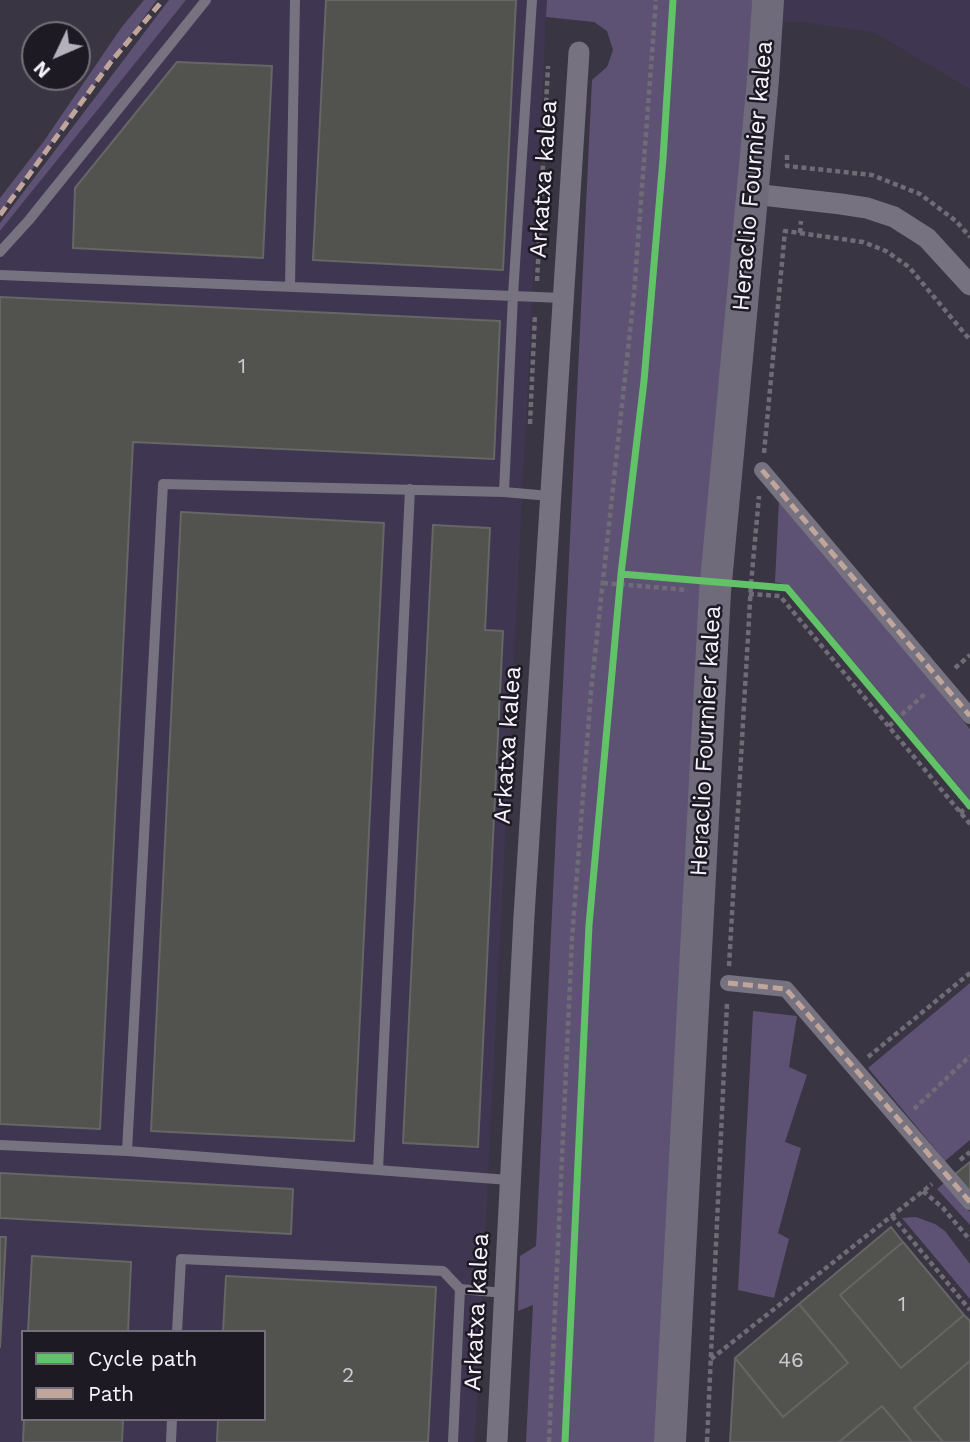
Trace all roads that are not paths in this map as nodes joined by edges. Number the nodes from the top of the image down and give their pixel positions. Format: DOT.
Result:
graph roads {
  1 [pos="206,0"];
  2 [pos="295,0"];
  3 [pos="532,0"];
  4 [pos="768,0"];
  5 [pos="579,52"];
  6 [pos="753,194"];
  7 [pos="0,253"];
  8 [pos="0,275"];
  9 [pos="970,285"];
  10 [pos="290,286"];
  11 [pos="513,295"];
  12 [pos="562,298"];
  13 [pos="762,470"];
  14 [pos="410,489"];
  15 [pos="504,492"];
  16 [pos="550,496"];
  17 [pos="970,716"];
  18 [pos="728,983"];
  19 [pos="0,1145"];
  20 [pos="127,1151"];
  21 [pos="378,1170"];
  22 [pos="509,1180"];
  23 [pos="970,1202"];
  24 [pos="460,1290"];
  25 [pos="504,1293"];
  26 [pos="177,1330"];
  27 [pos="172,1421"];
  28 [pos="171,1442"];
  29 [pos="453,1442"];
  30 [pos="497,1442"];
  31 [pos="670,1442"];
  1 -- 7 [label="lane"];
  2 -- 10 [label="lane"];
  3 -- 11 [label="lane"];
  4 -- 6 [label="main road, Heraclio Fournier kalea"];
  5 -- 12 [label="street, Arkatxa kalea"];
  6 -- 9 [label="street"];
  6 -- 31 [label="main road, Heraclio Fournier kalea"];
  8 -- 10 [label="lane"];
  10 -- 11 [label="lane"];
  11 -- 12 [label="lane"];
  11 -- 15 [label="lane"];
  12 -- 16 [label="street, Arkatxa kalea"];
  13 -- 17 [label="street"];
  14 -- 15 [label="lane"];
  14 -- 20 [label="lane"];
  14 -- 21 [label="lane"];
  15 -- 16 [label="lane"];
  16 -- 22 [label="street, Arkatxa kalea"];
  18 -- 23 [label="street"];
  19 -- 20 [label="lane"];
  20 -- 21 [label="lane"];
  21 -- 22 [label="lane"];
  22 -- 25 [label="street, Arkatxa kalea"];
  24 -- 25 [label="lane"];
  24 -- 26 [label="lane"];
  24 -- 29 [label="lane"];
  25 -- 30 [label="street, Arkatxa kalea"];
  27 -- 28 [label="lane"];
}
